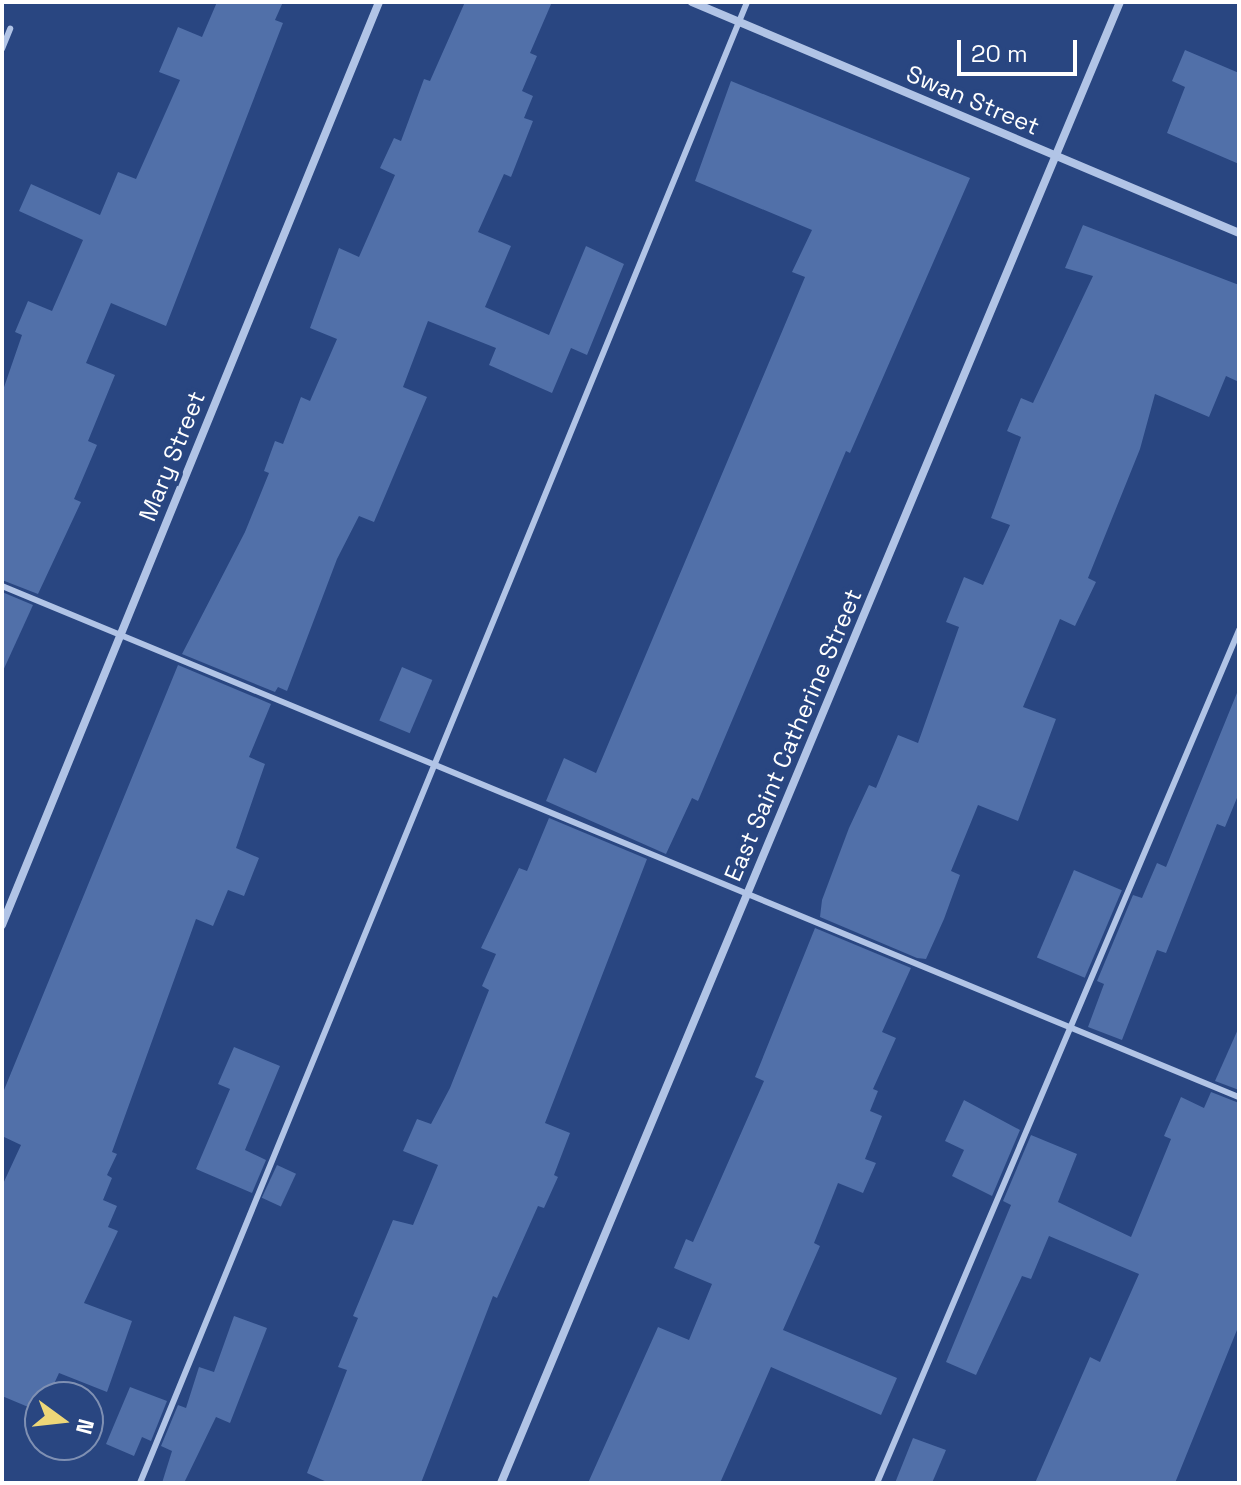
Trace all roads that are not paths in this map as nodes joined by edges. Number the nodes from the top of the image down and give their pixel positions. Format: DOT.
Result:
graph roads {
  1 [pos="379,2"];
  2 [pos="692,2"];
  3 [pos="747,2"];
  4 [pos="1120,2"];
  5 [pos="738,22"];
  6 [pos="10,29"];
  7 [pos="2,49"];
  8 [pos="1055,157"];
  9 [pos="1239,233"];
  10 [pos="2,586"];
  11 [pos="1239,630"];
  12 [pos="120,637"];
  13 [pos="435,763"];
  14 [pos="748,895"];
  15 [pos="2,925"];
  16 [pos="1069,1028"];
  17 [pos="1239,1097"];
  18 [pos="140,1483"];
  19 [pos="501,1483"];
  20 [pos="877,1483"];
  1 -- 12 [label="street, Mary Street"];
  2 -- 5 [label="street, Swan Street"];
  3 -- 5 [label="lane"];
  4 -- 8 [label="street, East Saint Catherine Street"];
  5 -- 8 [label="street, Swan Street"];
  5 -- 13 [label="lane"];
  6 -- 7 [label="lane"];
  8 -- 9 [label="street, Swan Street"];
  8 -- 14 [label="street, East Saint Catherine Street"];
  10 -- 12 [label="lane"];
  11 -- 16 [label="lane"];
  12 -- 13 [label="lane"];
  12 -- 15 [label="street, Mary Street"];
  13 -- 14 [label="lane"];
  13 -- 18 [label="lane"];
  14 -- 16 [label="lane"];
  14 -- 19 [label="street, East Saint Catherine Street"];
  16 -- 17 [label="lane"];
  16 -- 20 [label="lane"];
}
